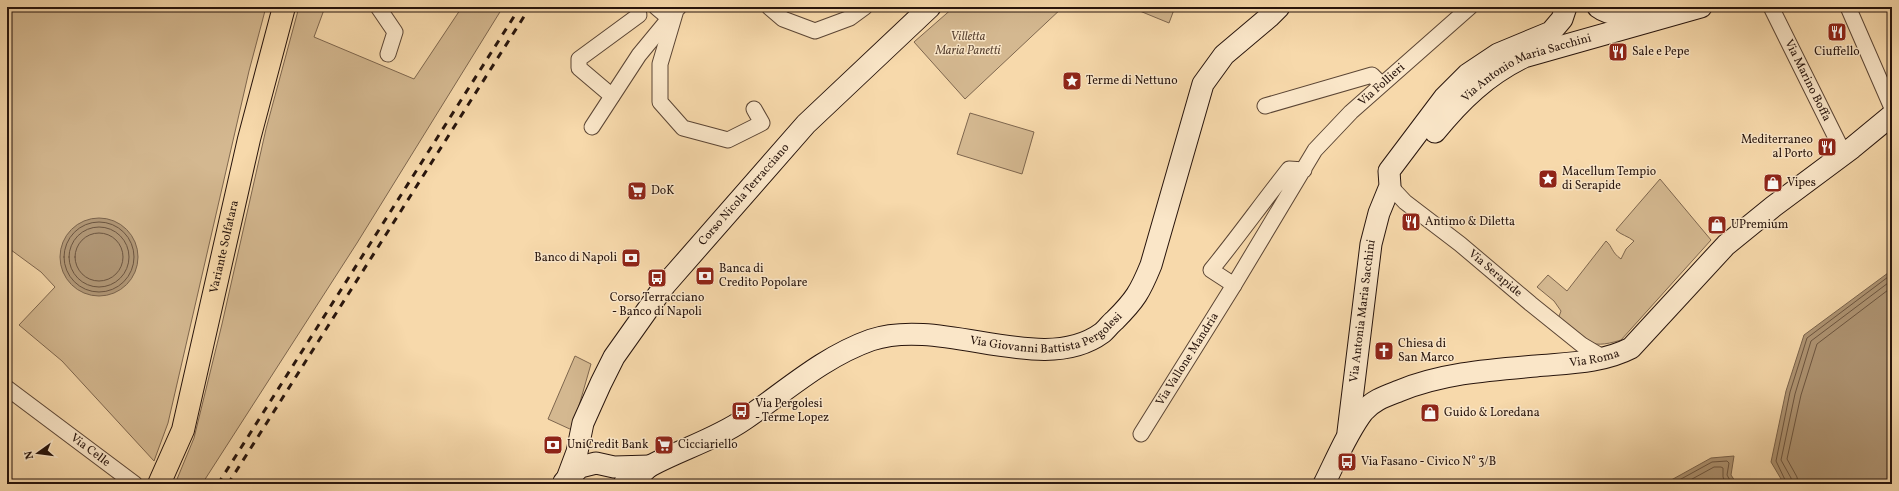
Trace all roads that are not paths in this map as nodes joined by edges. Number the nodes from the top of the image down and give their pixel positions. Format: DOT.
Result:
graph roads {
  1 [pos="284,7"];
  2 [pos="378,7"];
  3 [pos="656,7"];
  4 [pos="769,7"];
  5 [pos="865,7"];
  6 [pos="1279,7"];
  7 [pos="1470,7"];
  8 [pos="1566,7"];
  9 [pos="1598,7"];
  10 [pos="1649,7"];
  11 [pos="1701,7"];
  12 [pos="1771,7"];
  13 [pos="1848,7"];
  14 [pos="921,10"];
  15 [pos="675,12"];
  16 [pos="639,15"];
  17 [pos="388,54"];
  18 [pos="1381,84"];
  19 [pos="612,96"];
  20 [pos="1265,106"];
  21 [pos="1892,108"];
  22 [pos="754,109"];
  23 [pos="1892,115"];
  24 [pos="592,127"];
  25 [pos="1844,154"];
  26 [pos="1304,170"];
  27 [pos="1390,186"];
  28 [pos="1258,208"];
  29 [pos="1274,219"];
  30 [pos="1243,231"];
  31 [pos="1261,240"];
  32 [pos="1234,286"];
  33 [pos="1604,358"];
  34 [pos="7,388"];
  35 [pos="591,409"];
  36 [pos="1141,434"];
  37 [pos="1347,438"];
  38 [pos="604,463"];
  39 [pos="650,466"];
  40 [pos="565,483"];
  41 [pos="135,484"];
  42 [pos="159,484"];
  43 [pos="611,484"];
  44 [pos="624,484"];
  45 [pos="1324,484"];
  1 -- 42 [label="main road, Variante Solfatara"];
  2 -- 17 [label="street"];
  3 -- 15 [label="street"];
  4 -- 5 [label="street"];
  6 -- 39 [label="street, Via Giovanni Battista Pergolesi"];
  7 -- 18 [label="street, Via Follieri"];
  8 -- 27 [label="street"];
  9 -- 10 [label="street"];
  11 -- 27 [label="street, Via Antonio Maria Sacchini"];
  12 -- 25 [label="street, Via Marino Boffa"];
  13 -- 21 [label="street"];
  14 -- 35 [label="street, Corso Nicola Terracciano"];
  15 -- 19 [label="street"];
  15 -- 22 [label="street"];
  16 -- 19 [label="street"];
  18 -- 20 [label="street"];
  18 -- 26 [label="street, Via Follieri"];
  19 -- 24 [label="street"];
  23 -- 25 [label="street, Via Roma"];
  25 -- 33 [label="street, Via Roma"];
  26 -- 28 [label="street"];
  26 -- 29 [label="street, Via Follieri"];
  27 -- 33 [label="street, Via Serapide"];
  27 -- 37 [label="street, Via Antonia Maria Sacchini"];
  28 -- 29 [label="street"];
  28 -- 30 [label="street"];
  29 -- 31 [label="street, Via Vallone Mandria"];
  30 -- 31 [label="street"];
  30 -- 32 [label="street"];
  31 -- 32 [label="street, Via Vallone Mandria"];
  32 -- 36 [label="street, Via Vallone Mandria"];
  33 -- 37 [label="street, Via Roma"];
  34 -- 41 [label="street, Via Celle"];
  35 -- 38 [label="street"];
  35 -- 40 [label="street, Corso Nicola Terracciano"];
  37 -- 45 [label="street"];
  38 -- 39 [label="street, Via Giovanni Battista Pergolesi"];
  38 -- 40 [label="street"];
  38 -- 43 [label="street"];
  39 -- 44 [label="street, Via Giovanni Battista Pergolesi"];
}
